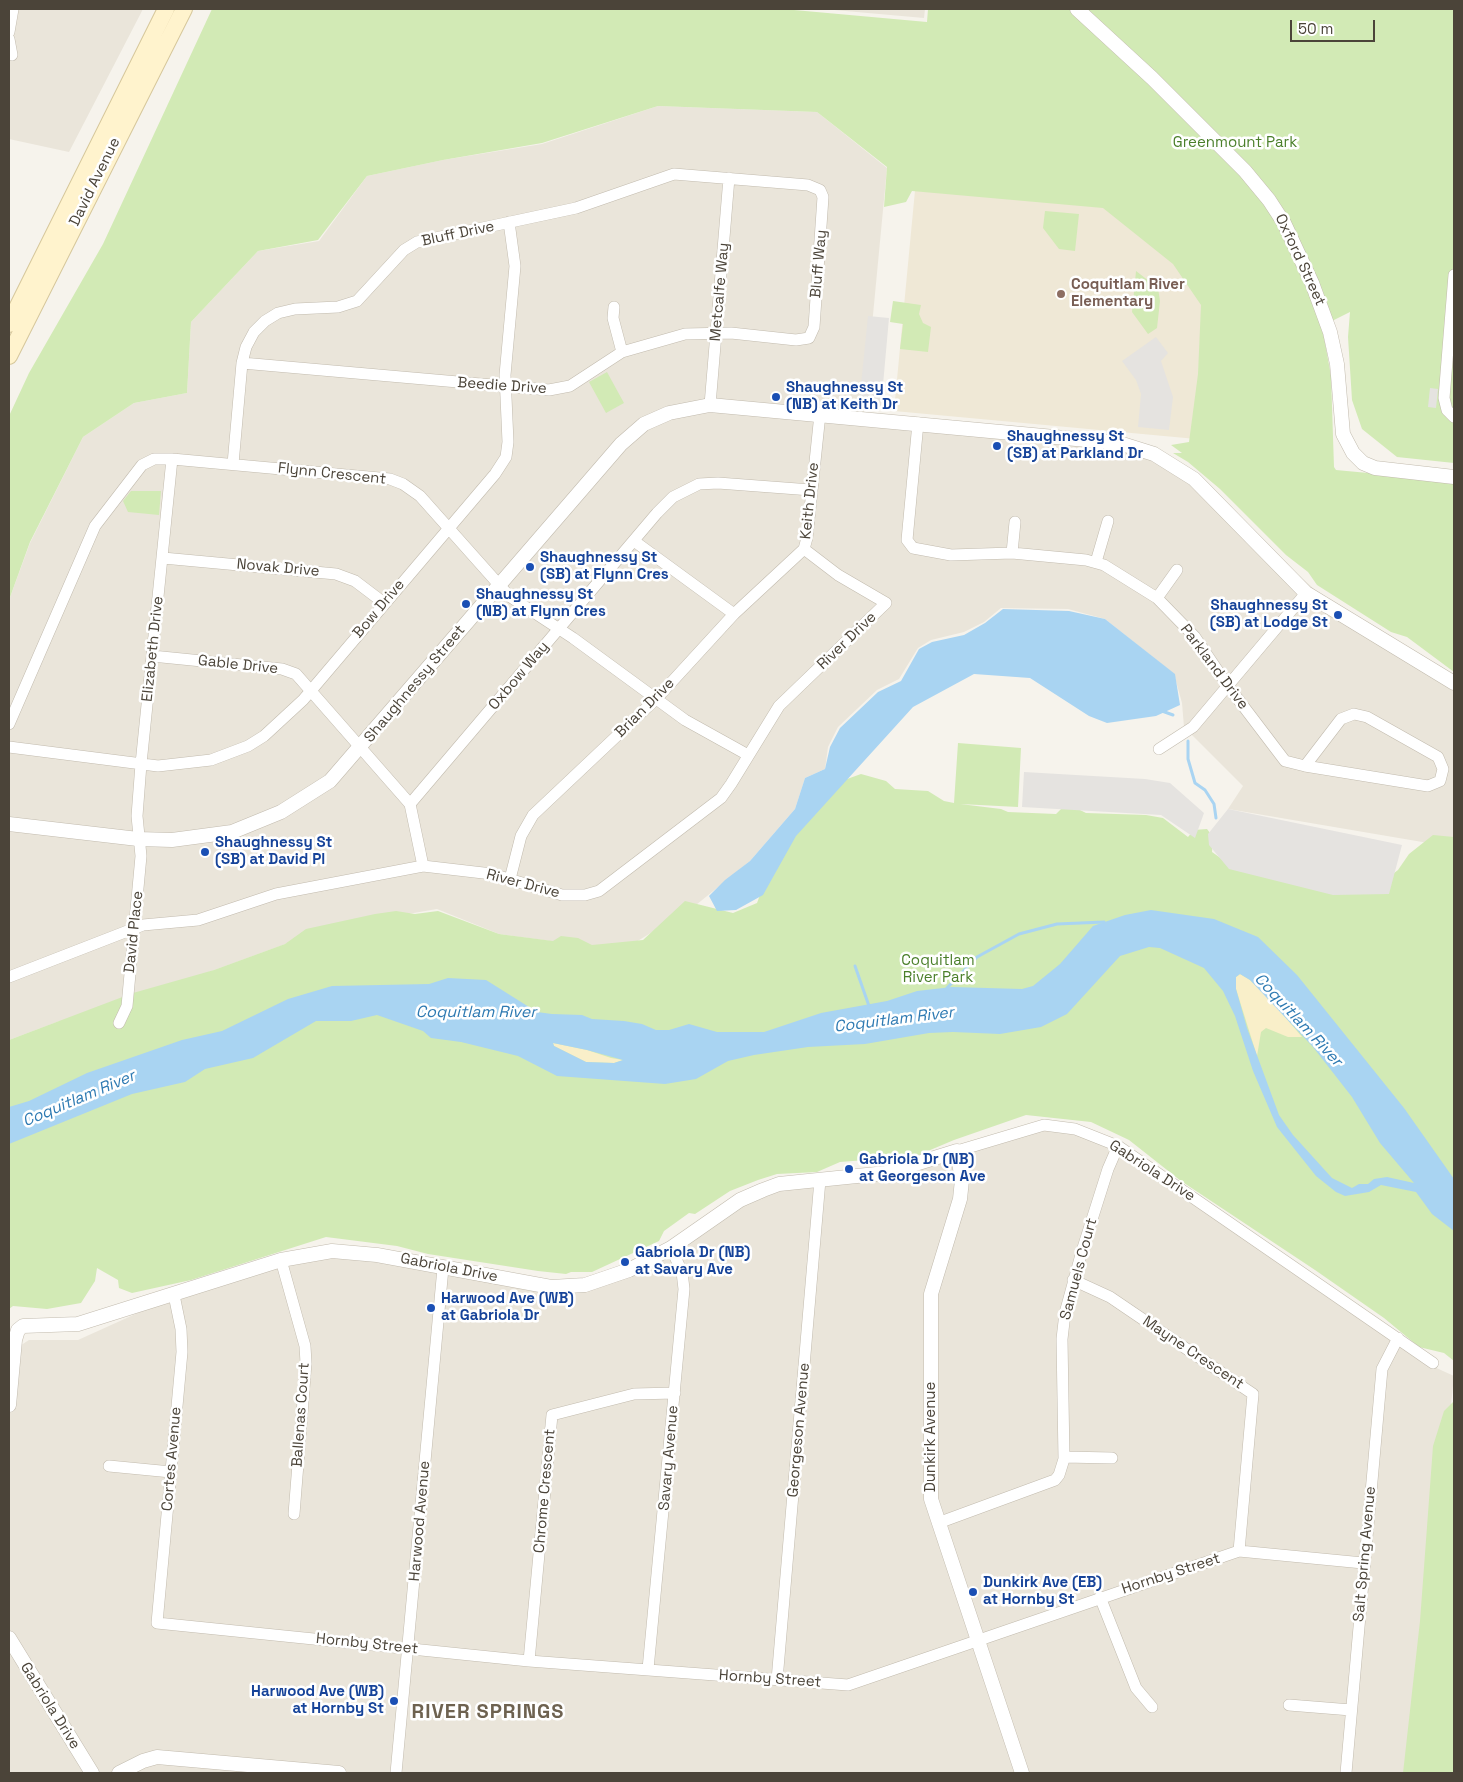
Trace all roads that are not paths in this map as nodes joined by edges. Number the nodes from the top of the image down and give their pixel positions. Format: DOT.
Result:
graph roads {
  1 [pos="14,9"];
  2 [pos="166,9"];
  3 [pos="184,9"];
  4 [pos="1076,9"];
  5 [pos="9,32"];
  6 [pos="9,39"];
  7 [pos="12,55"];
  8 [pos="729,178"];
  9 [pos="820,190"];
  10 [pos="509,222"];
  11 [pos="1454,275"];
  12 [pos="614,307"];
  13 [pos="9,324"];
  14 [pos="716,333"];
  15 [pos="809,338"];
  16 [pos="622,352"];
  17 [pos="9,356"];
  18 [pos="242,363"];
  19 [pos="1450,370"];
  20 [pos="507,388"];
  21 [pos="710,405"];
  22 [pos="820,414"];
  23 [pos="1454,417"];
  24 [pos="918,423"];
  25 [pos="172,459"];
  26 [pos="233,464"];
  27 [pos="1454,477"];
  28 [pos="811,490"];
  29 [pos="1108,520"];
  30 [pos="1015,522"];
  31 [pos="449,528"];
  32 [pos="634,541"];
  33 [pos="804,549"];
  34 [pos="1012,552"];
  35 [pos="163,558"];
  36 [pos="1096,562"];
  37 [pos="1177,570"];
  38 [pos="499,585"];
  39 [pos="1306,593"];
  40 [pos="1157,598"];
  41 [pos="384,603"];
  42 [pos="886,603"];
  43 [pos="734,614"];
  44 [pos="559,629"];
  45 [pos="152,656"];
  46 [pos="1454,683"];
  47 [pos="1228,686"];
  48 [pos="311,690"];
  49 [pos="657,698"];
  50 [pos="9,724"];
  51 [pos="9,747"];
  52 [pos="361,747"];
  53 [pos="1159,749"];
  54 [pos="748,755"];
  55 [pos="141,764"];
  56 [pos="1305,766"];
  57 [pos="410,804"];
  58 [pos="9,824"];
  59 [pos="138,839"];
  60 [pos="423,866"];
  61 [pos="510,879"];
  62 [pos="134,928"];
  63 [pos="9,977"];
  64 [pos="119,1023"];
  65 [pos="1118,1146"];
  66 [pos="957,1151"];
  67 [pos="820,1180"];
  68 [pos="671,1248"];
  69 [pos="282,1260"];
  70 [pos="443,1268"];
  71 [pos="1073,1280"];
  72 [pos="174,1295"];
  73 [pos="1398,1338"];
  74 [pos="1434,1363"];
  75 [pos="675,1393"];
  76 [pos="9,1405"];
  77 [pos="1064,1457"];
  78 [pos="1112,1458"];
  79 [pos="109,1466"];
  80 [pos="171,1472"];
  81 [pos="294,1514"];
  82 [pos="938,1523"];
  83 [pos="1239,1551"];
  84 [pos="1364,1563"];
  85 [pos="1100,1597"];
  86 [pos="157,1623"];
  87 [pos="9,1638"];
  88 [pos="978,1642"];
  89 [pos="408,1649"];
  90 [pos="529,1661"];
  91 [pos="648,1669"];
  92 [pos="777,1680"];
  93 [pos="1289,1705"];
  94 [pos="1152,1708"];
  95 [pos="1351,1710"];
  96 [pos="319,1772"];
  97 [pos="92,1773"];
  98 [pos="119,1773"];
  99 [pos="339,1773"];
  100 [pos="396,1773"];
  101 [pos="1022,1773"];
  102 [pos="1346,1773"];
  1 -- 5 [label="street"];
  2 -- 13 [label="main road, David Avenue"];
  3 -- 17 [label="main road, David Avenue"];
  4 -- 27 [label="street, Oxford Street"];
  6 -- 7 [label="street"];
  8 -- 9 [label="street, Bluff Drive"];
  8 -- 10 [label="street, Bluff Drive"];
  8 -- 14 [label="street, Metcalfe Way"];
  9 -- 15 [label="street, Bluff Way"];
  10 -- 18 [label="street, Bluff Drive"];
  10 -- 20 [label="street, Bow Drive"];
  11 -- 19 [label="street"];
  12 -- 16 [label="street"];
  14 -- 15 [label="street, Beedie Drive"];
  14 -- 16 [label="street, Beedie Drive"];
  14 -- 21 [label="street, Metcalfe Way"];
  16 -- 20 [label="street, Beedie Drive"];
  18 -- 20 [label="street, Beedie Drive"];
  18 -- 26 [label="street, Bluff Drive"];
  19 -- 23 [label="street"];
  20 -- 31 [label="street, Bow Drive"];
  21 -- 22 [label="street, Shaughnessy Street"];
  21 -- 38 [label="street, Shaughnessy Street"];
  22 -- 24 [label="street, Shaughnessy Street"];
  22 -- 28 [label="street, Keith Drive"];
  24 -- 34 [label="street, Parkland Drive"];
  24 -- 39 [label="street, Shaughnessy Street"];
  25 -- 26 [label="street, Flynn Crescent"];
  25 -- 35 [label="street, Elizabeth Drive"];
  25 -- 50 [label="street, Flynn Crescent"];
  26 -- 31 [label="street, Flynn Crescent"];
  28 -- 32 [label="street, Oxbow Way"];
  28 -- 33 [label="street, Keith Drive"];
  29 -- 36 [label="street"];
  30 -- 34 [label="street"];
  31 -- 38 [label="street, Flynn Crescent"];
  31 -- 41 [label="street, Bow Drive"];
  32 -- 43 [label="street"];
  32 -- 44 [label="street, Oxbow Way"];
  33 -- 42 [label="street, Keith Drive"];
  33 -- 43 [label="street, Brian Drive"];
  34 -- 36 [label="street, Parkland Drive"];
  35 -- 41 [label="street, Novak Drive"];
  35 -- 45 [label="street, Elizabeth Drive"];
  36 -- 40 [label="street, Parkland Drive"];
  37 -- 40 [label="street"];
  38 -- 44 [label="street, Flynn Crescent"];
  38 -- 52 [label="street, Shaughnessy Street"];
  39 -- 46 [label="street, Shaughnessy Street"];
  39 -- 47 [label="street"];
  40 -- 47 [label="street, Parkland Drive"];
  41 -- 48 [label="street, Bow Drive"];
  42 -- 54 [label="street, River Drive"];
  43 -- 49 [label="street, Brian Drive"];
  44 -- 49 [label="street, Flynn Crescent"];
  44 -- 57 [label="street, Oxbow Way"];
  45 -- 48 [label="street, Gable Drive"];
  45 -- 55 [label="street, Elizabeth Drive"];
  47 -- 53 [label="street"];
  47 -- 56 [label="street, Parkland Drive"];
  48 -- 52 [label="street, Gable Drive"];
  48 -- 55 [label="street, Bow Drive"];
  49 -- 54 [label="street, Flynn Crescent"];
  49 -- 61 [label="street, Brian Drive"];
  51 -- 55 [label="street, Bow Drive"];
  52 -- 57 [label="street, Gable Drive"];
  52 -- 59 [label="street, Shaughnessy Street"];
  54 -- 61 [label="street, River Drive"];
  55 -- 59 [label="street, Elizabeth Drive"];
  56 -- 56 [label="street, Parkland Drive"];
  57 -- 60 [label="street, Gable Drive"];
  58 -- 59 [label="street, Shaughnessy Street"];
  59 -- 62 [label="street, David Place"];
  60 -- 61 [label="street, River Drive"];
  60 -- 62 [label="street, River Drive"];
  62 -- 63 [label="street, River Drive"];
  62 -- 64 [label="street, David Place"];
  65 -- 66 [label="street, Gabriola Drive"];
  65 -- 71 [label="street, Samuels Court"];
  65 -- 73 [label="street, Gabriola Drive"];
  66 -- 67 [label="street, Gabriola Drive"];
  66 -- 82 [label="street, Dunkirk Avenue"];
  67 -- 68 [label="street, Gabriola Drive"];
  67 -- 92 [label="street, Georgeson Avenue"];
  68 -- 70 [label="street, Gabriola Drive"];
  68 -- 75 [label="street, Savary Avenue"];
  69 -- 70 [label="street, Gabriola Drive"];
  69 -- 72 [label="street, Gabriola Drive"];
  69 -- 81 [label="street, Ballenas Court"];
  70 -- 89 [label="street, Harwood Avenue"];
  71 -- 77 [label="street, Samuels Court"];
  71 -- 83 [label="street, Mayne Crescent"];
  72 -- 76 [label="street, Gabriola Drive"];
  72 -- 80 [label="street, Cortes Avenue"];
  73 -- 74 [label="street, Gabriola Drive"];
  73 -- 84 [label="street, Salt Spring Avenue"];
  75 -- 90 [label="street, Chrome Crescent"];
  75 -- 91 [label="street, Savary Avenue"];
  77 -- 78 [label="street"];
  77 -- 82 [label="street, Samuels Court"];
  79 -- 80 [label="street"];
  80 -- 86 [label="street, Cortes Avenue"];
  82 -- 88 [label="street, Dunkirk Avenue"];
  83 -- 84 [label="street, Hornby Street"];
  83 -- 85 [label="street, Hornby Street"];
  84 -- 95 [label="street, Salt Spring Avenue"];
  85 -- 88 [label="street, Hornby Street"];
  85 -- 94 [label="street"];
  86 -- 89 [label="street, Hornby Street"];
  87 -- 97 [label="street, Gabriola Drive"];
  88 -- 92 [label="street, Hornby Street"];
  88 -- 101 [label="street, Dunkirk Avenue"];
  89 -- 90 [label="street, Hornby Street"];
  89 -- 100 [label="street, Harwood Avenue"];
  90 -- 91 [label="street, Hornby Street"];
  91 -- 92 [label="street, Hornby Street"];
  93 -- 95 [label="street"];
  95 -- 102 [label="street, Salt Spring Avenue"];
  96 -- 98 [label="street"];
  96 -- 99 [label="street"];
}
